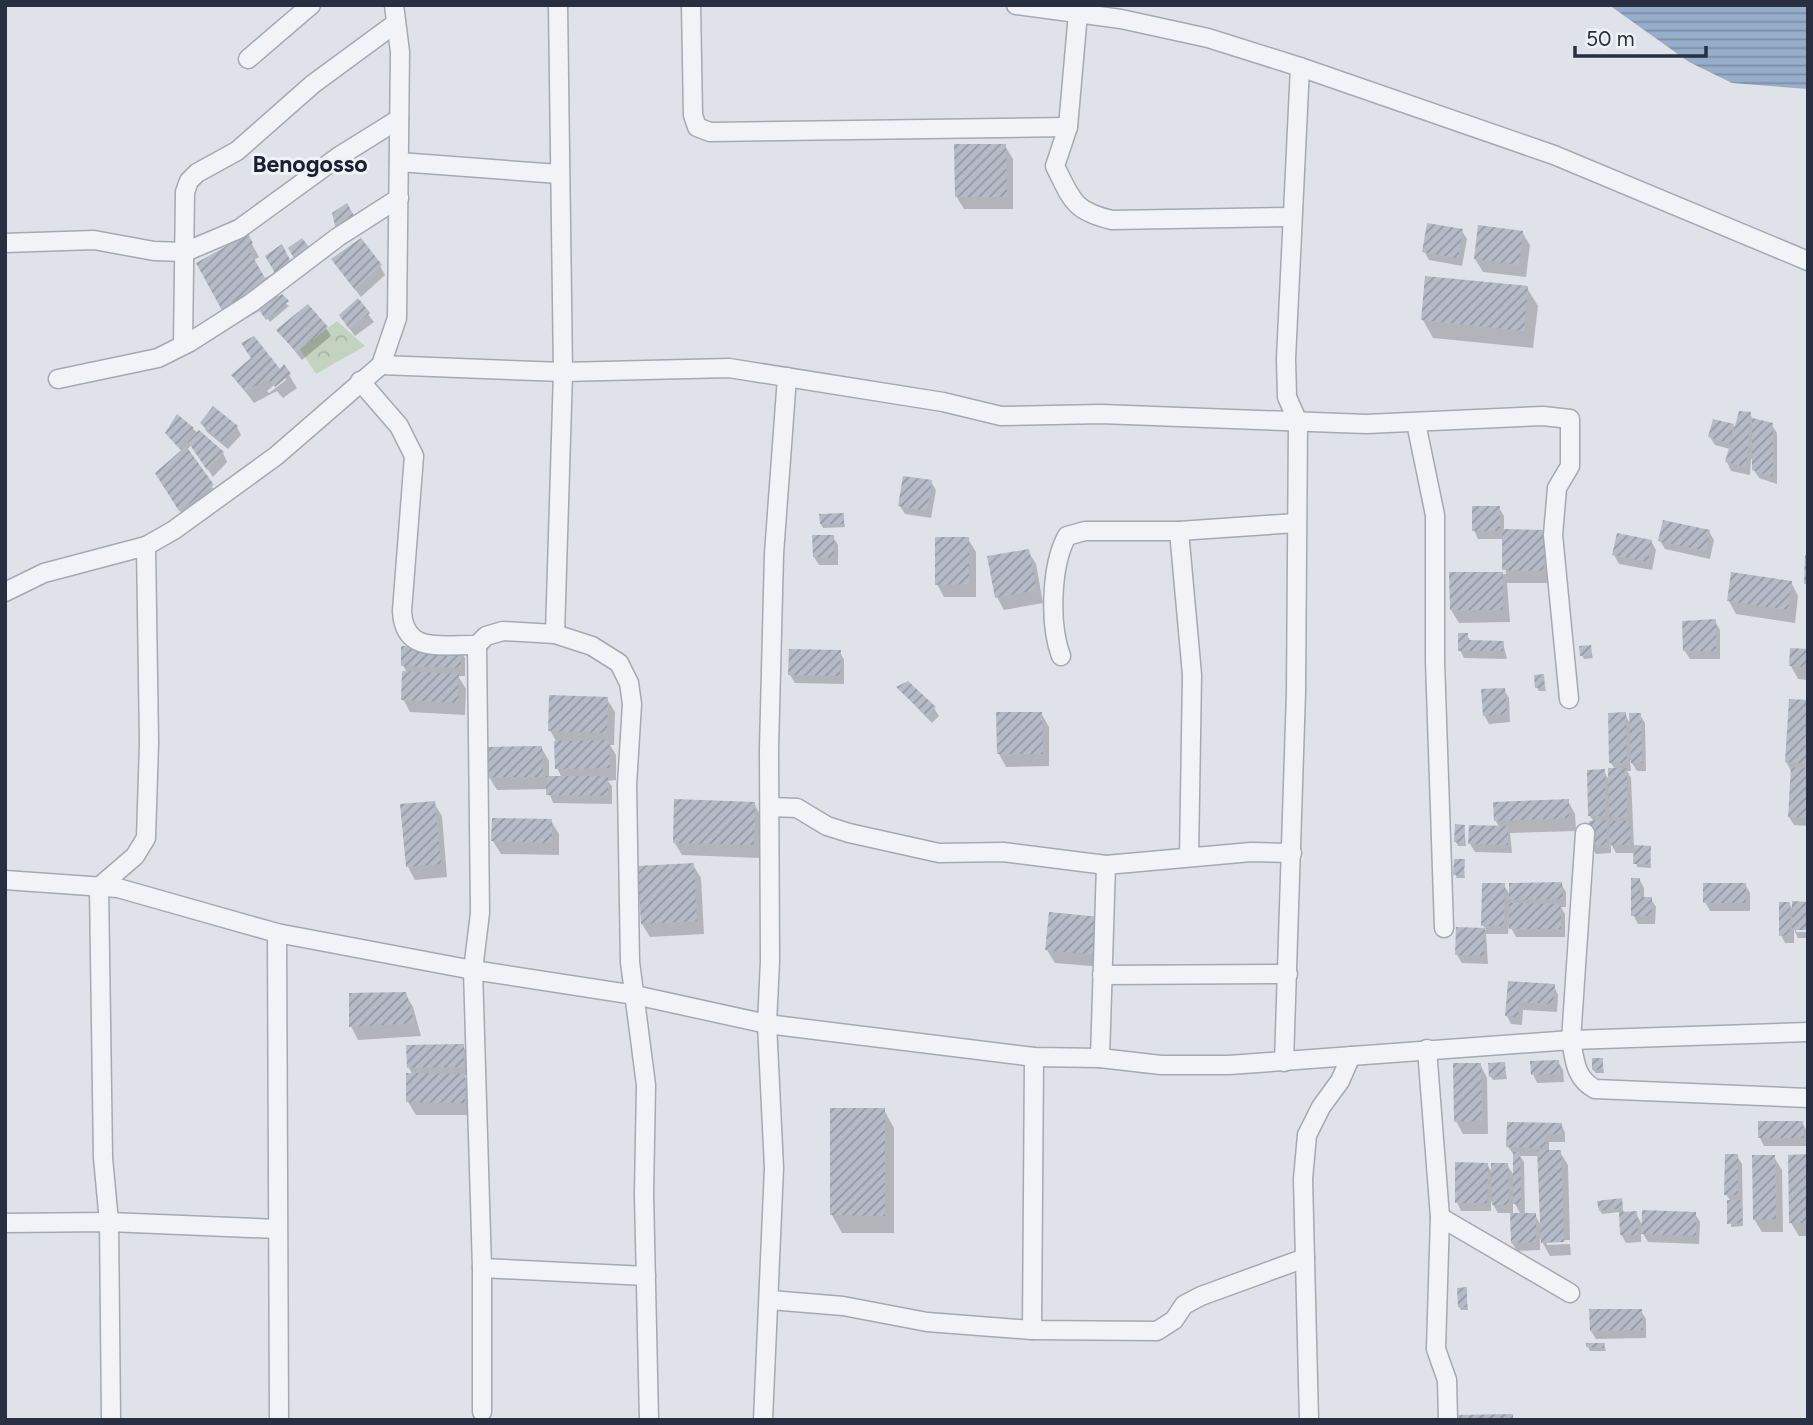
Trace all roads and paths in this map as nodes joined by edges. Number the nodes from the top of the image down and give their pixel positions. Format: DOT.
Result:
graph roads {
  1 [pos="311,5"];
  2 [pos="558,5"];
  3 [pos="691,5"];
  4 [pos="1016,5"];
  5 [pos="1078,13"];
  6 [pos="395,14"];
  7 [pos="248,59"];
  8 [pos="1300,67"];
  9 [pos="400,119"];
  10 [pos="1069,127"];
  11 [pos="399,162"];
  12 [pos="559,174"];
  13 [pos="399,198"];
  14 [pos="1292,217"];
  15 [pos="5,243"];
  16 [pos="185,252"];
  17 [pos="1808,261"];
  18 [pos="184,345"];
  19 [pos="381,365"];
  20 [pos="563,372"];
  21 [pos="787,377"];
  22 [pos="58,379"];
  23 [pos="360,381"];
  24 [pos="1298,422"];
  25 [pos="1416,422"];
  26 [pos="1296,523"];
  27 [pos="1179,531"];
  28 [pos="146,546"];
  29 [pos="5,592"];
  30 [pos="555,634"];
  31 [pos="477,645"];
  32 [pos="1061,656"];
  33 [pos="1569,699"];
  34 [pos="770,807"];
  35 [pos="1586,833"];
  36 [pos="1292,852"];
  37 [pos="1189,857"];
  38 [pos="1106,865"];
  39 [pos="5,880"];
  40 [pos="99,887"];
  41 [pos="1444,928"];
  42 [pos="277,933"];
  43 [pos="473,970"];
  44 [pos="1288,974"];
  45 [pos="1102,975"];
  46 [pos="635,995"];
  47 [pos="766,1024"];
  48 [pos="1808,1032"];
  49 [pos="1571,1040"];
  50 [pos="1427,1049"];
  51 [pos="1351,1056"];
  52 [pos="1034,1057"];
  53 [pos="1100,1058"];
  54 [pos="1284,1062"];
  55 [pos="1808,1098"];
  56 [pos="1440,1217"];
  57 [pos="109,1222"];
  58 [pos="5,1223"];
  59 [pos="277,1229"];
  60 [pos="1306,1258"];
  61 [pos="482,1268"];
  62 [pos="646,1276"];
  63 [pos="1570,1293"];
  64 [pos="770,1300"];
  65 [pos="1032,1330"];
  66 [pos="482,1412"];
  67 [pos="111,1420"];
  68 [pos="279,1420"];
  69 [pos="649,1420"];
  70 [pos="763,1420"];
  71 [pos="1309,1420"];
  72 [pos="1448,1420"];
  1 -- 7 [label="street"];
  2 -- 12 [label="street"];
  3 -- 10 [label="street"];
  4 -- 5 [label="street"];
  5 -- 8 [label="street"];
  5 -- 10 [label="street"];
  6 -- 9 [label="street"];
  6 -- 16 [label="street"];
  8 -- 14 [label="street"];
  8 -- 17 [label="street"];
  9 -- 11 [label="street"];
  9 -- 16 [label="street"];
  10 -- 14 [label="street"];
  11 -- 12 [label="street"];
  11 -- 13 [label="street"];
  12 -- 20 [label="street"];
  13 -- 18 [label="street"];
  13 -- 19 [label="street"];
  14 -- 24 [label="street"];
  15 -- 16 [label="street"];
  16 -- 18 [label="street"];
  18 -- 22 [label="street"];
  19 -- 20 [label="street"];
  19 -- 23 [label="street"];
  20 -- 21 [label="street"];
  20 -- 30 [label="street"];
  21 -- 24 [label="street"];
  21 -- 34 [label="street"];
  23 -- 28 [label="street"];
  23 -- 31 [label="street"];
  24 -- 25 [label="street"];
  24 -- 26 [label="street"];
  25 -- 33 [label="street"];
  25 -- 41 [label="street"];
  26 -- 27 [label="street"];
  26 -- 36 [label="street"];
  27 -- 32 [label="street"];
  27 -- 37 [label="street"];
  28 -- 29 [label="street"];
  28 -- 40 [label="street"];
  30 -- 31 [label="street"];
  30 -- 46 [label="street"];
  31 -- 43 [label="street"];
  34 -- 38 [label="street"];
  34 -- 47 [label="street"];
  35 -- 49 [label="street"];
  36 -- 37 [label="street"];
  36 -- 44 [label="street"];
  37 -- 38 [label="street"];
  38 -- 45 [label="street"];
  39 -- 40 [label="street"];
  40 -- 42 [label="street"];
  40 -- 57 [label="street"];
  42 -- 43 [label="street"];
  42 -- 59 [label="street"];
  43 -- 46 [label="street"];
  43 -- 61 [label="street"];
  44 -- 45 [label="street"];
  44 -- 54 [label="street"];
  45 -- 53 [label="street"];
  46 -- 47 [label="street"];
  46 -- 62 [label="street"];
  47 -- 52 [label="street"];
  47 -- 64 [label="street"];
  48 -- 49 [label="street"];
  49 -- 50 [label="street"];
  49 -- 55 [label="street"];
  50 -- 51 [label="street"];
  50 -- 56 [label="street"];
  51 -- 54 [label="street"];
  51 -- 60 [label="street"];
  52 -- 53 [label="street"];
  52 -- 65 [label="street"];
  53 -- 54 [label="street"];
  56 -- 63 [label="street"];
  56 -- 72 [label="street"];
  57 -- 58 [label="street"];
  57 -- 59 [label="street"];
  57 -- 67 [label="street"];
  59 -- 68 [label="street"];
  60 -- 65 [label="street"];
  60 -- 71 [label="street"];
  61 -- 62 [label="street"];
  61 -- 66 [label="street"];
  62 -- 69 [label="street"];
  64 -- 65 [label="street"];
  64 -- 70 [label="street"];
}
